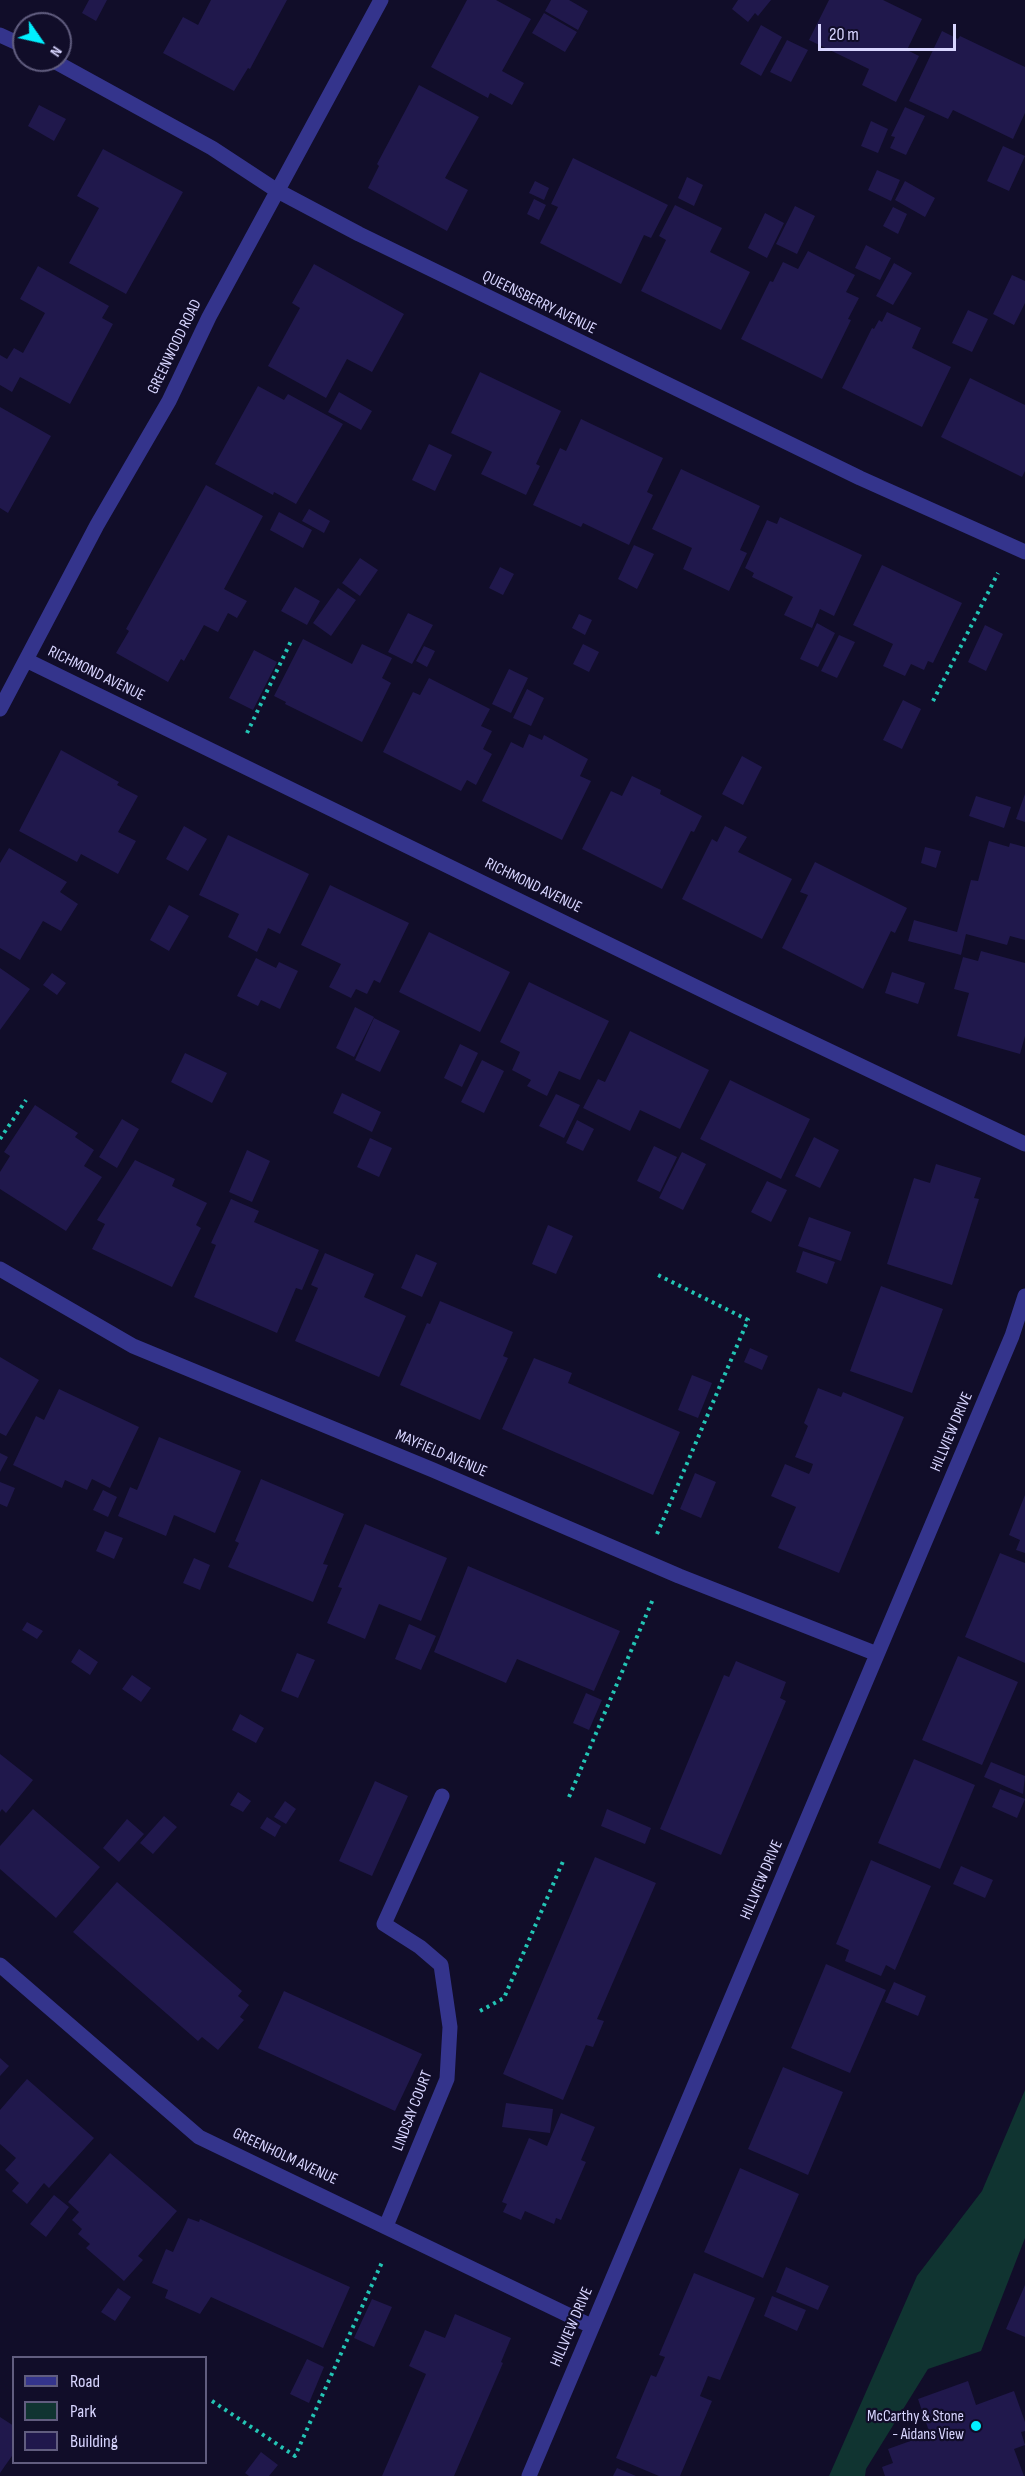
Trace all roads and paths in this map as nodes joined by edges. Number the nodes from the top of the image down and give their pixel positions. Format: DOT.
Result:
graph roads {
  1 [pos="381,0"];
  2 [pos="72,71"];
  3 [pos="276,190"];
  4 [pos="1018,549"];
  5 [pos="292,639"];
  6 [pos="26,660"];
  7 [pos="933,701"];
  8 [pos="0,709"];
  9 [pos="234,760"];
  10 [pos="26,1100"];
  11 [pos="0,1139"];
  12 [pos="1025,1144"];
  13 [pos="0,1269"];
  14 [pos="658,1275"];
  15 [pos="1025,1296"];
  16 [pos="645,1562"];
  17 [pos="665,1570"];
  18 [pos="877,1654"];
  19 [pos="442,1796"];
  20 [pos="569,1797"];
  21 [pos="564,1859"];
  22 [pos="0,1965"];
  23 [pos="450,2027"];
  24 [pos="391,2228"];
  25 [pos="591,2326"];
  26 [pos="212,2401"];
  27 [pos="529,2476"];
  1 -- 3 [label="street, GREENWOOD ROAD"];
  2 -- 3 [label="street, QUEENSBERRY AVENUE"];
  3 -- 4 [label="street, QUEENSBERRY AVENUE"];
  3 -- 6 [label="street, GREENWOOD ROAD"];
  4 -- 7 [label="path"];
  5 -- 9 [label="path"];
  6 -- 8 [label="street, GREENWOOD ROAD"];
  6 -- 9 [label="street, RICHMOND AVENUE"];
  9 -- 12 [label="street, RICHMOND AVENUE"];
  10 -- 11 [label="path"];
  13 -- 16 [label="street, MAYFIELD AVENUE"];
  14 -- 16 [label="path"];
  15 -- 18 [label="street, HILLVIEW DRIVE"];
  16 -- 17 [label="street, MAYFIELD AVENUE"];
  17 -- 18 [label="street, MAYFIELD AVENUE"];
  17 -- 20 [label="path"];
  18 -- 25 [label="street, HILLVIEW DRIVE"];
  19 -- 23 [label="street, LINDSAY COURT"];
  21 -- 23 [label="path"];
  22 -- 24 [label="street, GREENHOLM AVENUE"];
  23 -- 24 [label="street, LINDSAY COURT"];
  24 -- 25 [label="street, GREENHOLM AVENUE"];
  24 -- 26 [label="path"];
  25 -- 27 [label="street, HILLVIEW DRIVE"];
}
